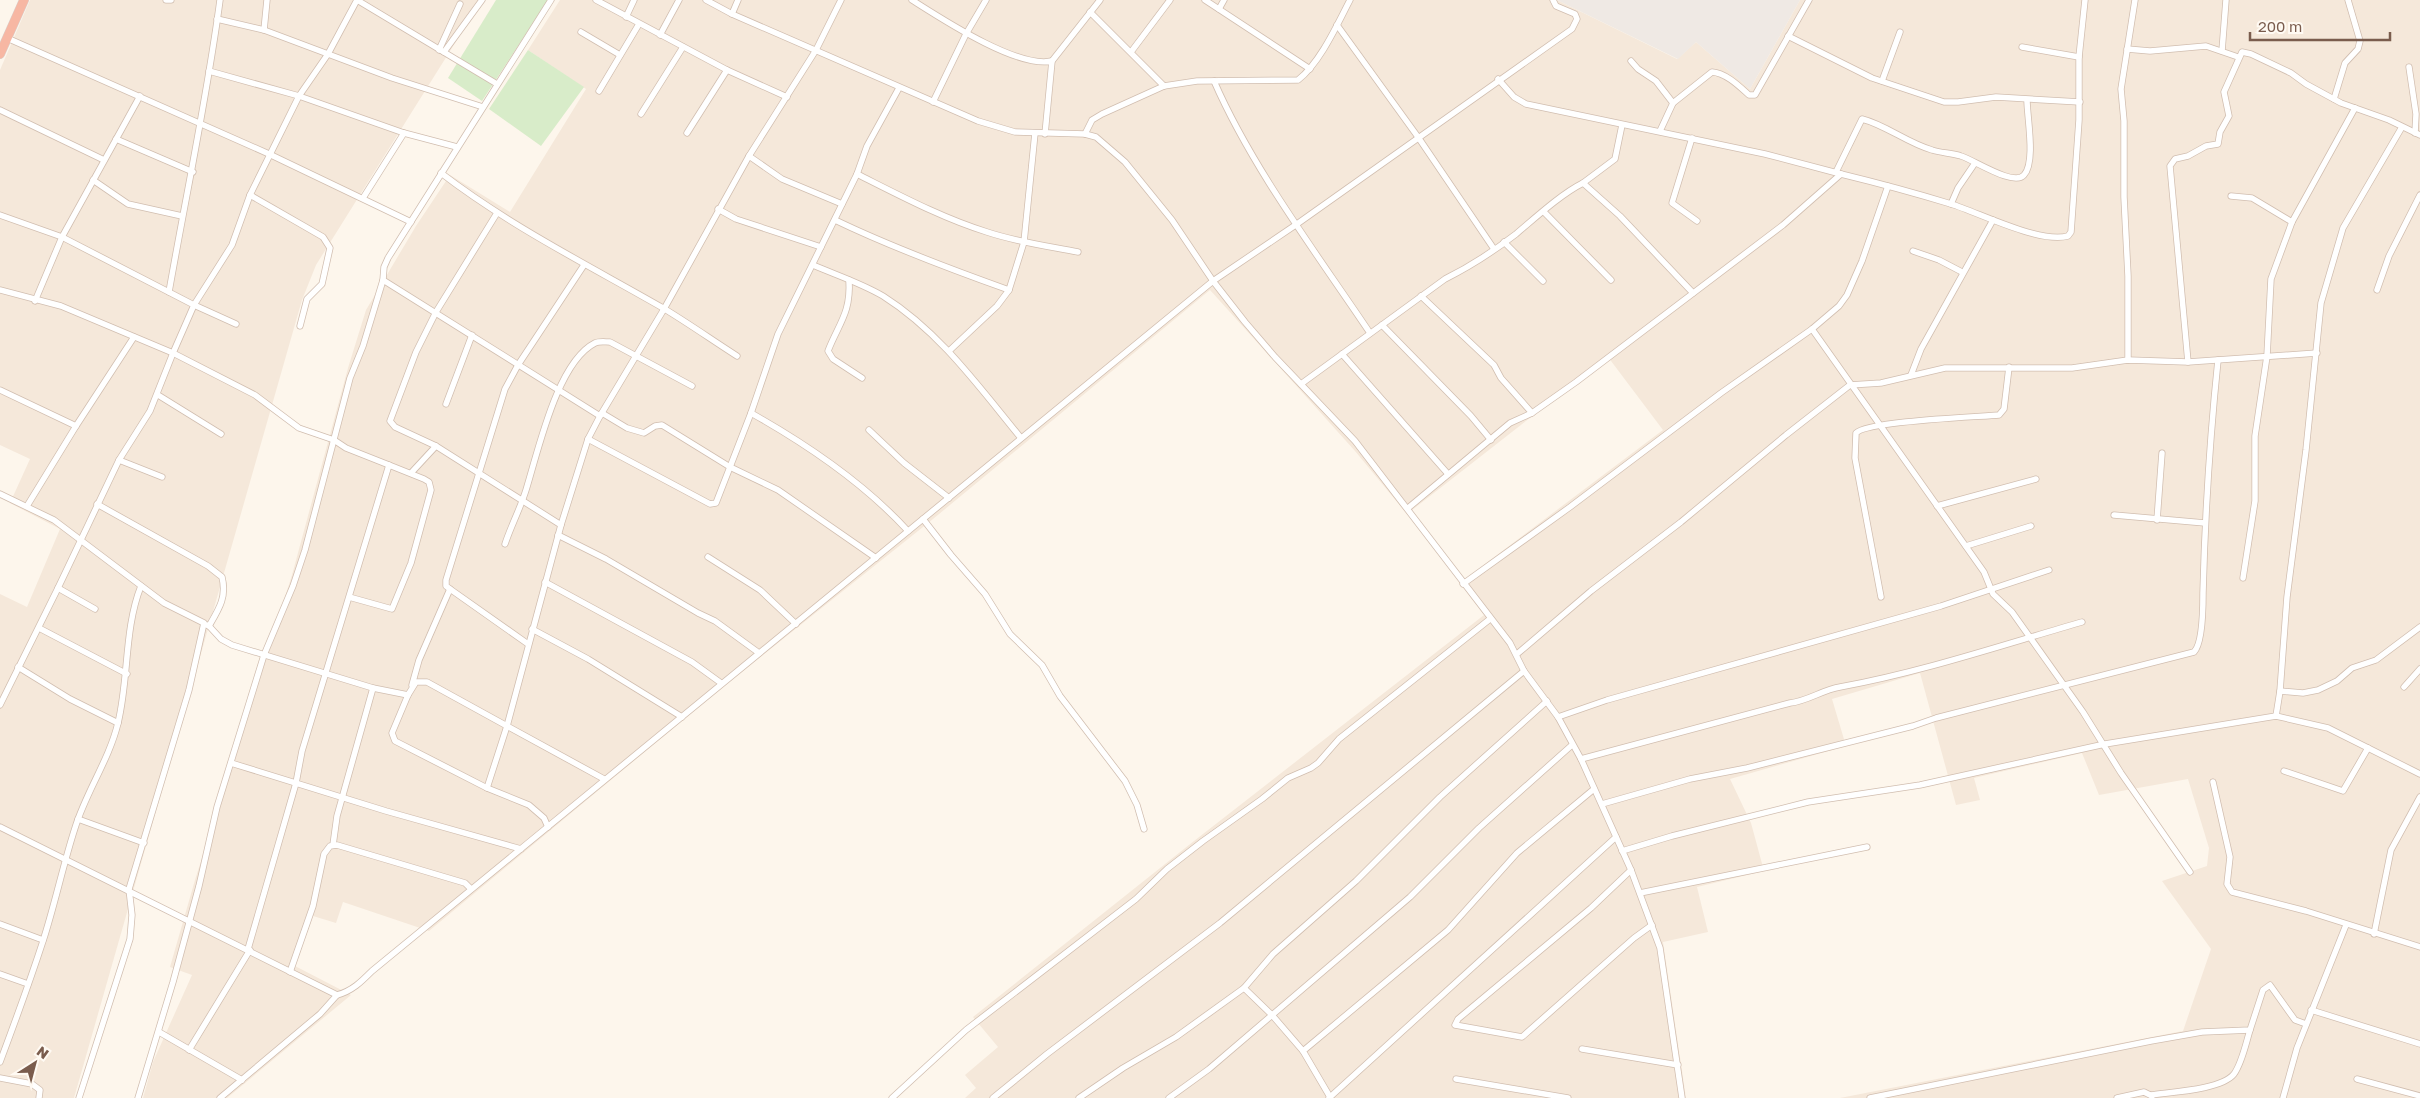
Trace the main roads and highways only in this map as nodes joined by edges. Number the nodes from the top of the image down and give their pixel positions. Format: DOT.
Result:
graph roads {
  1 [pos="24,0"];
  2 [pos="0,54"];
  1 -- 2 [label="highway"];
}
